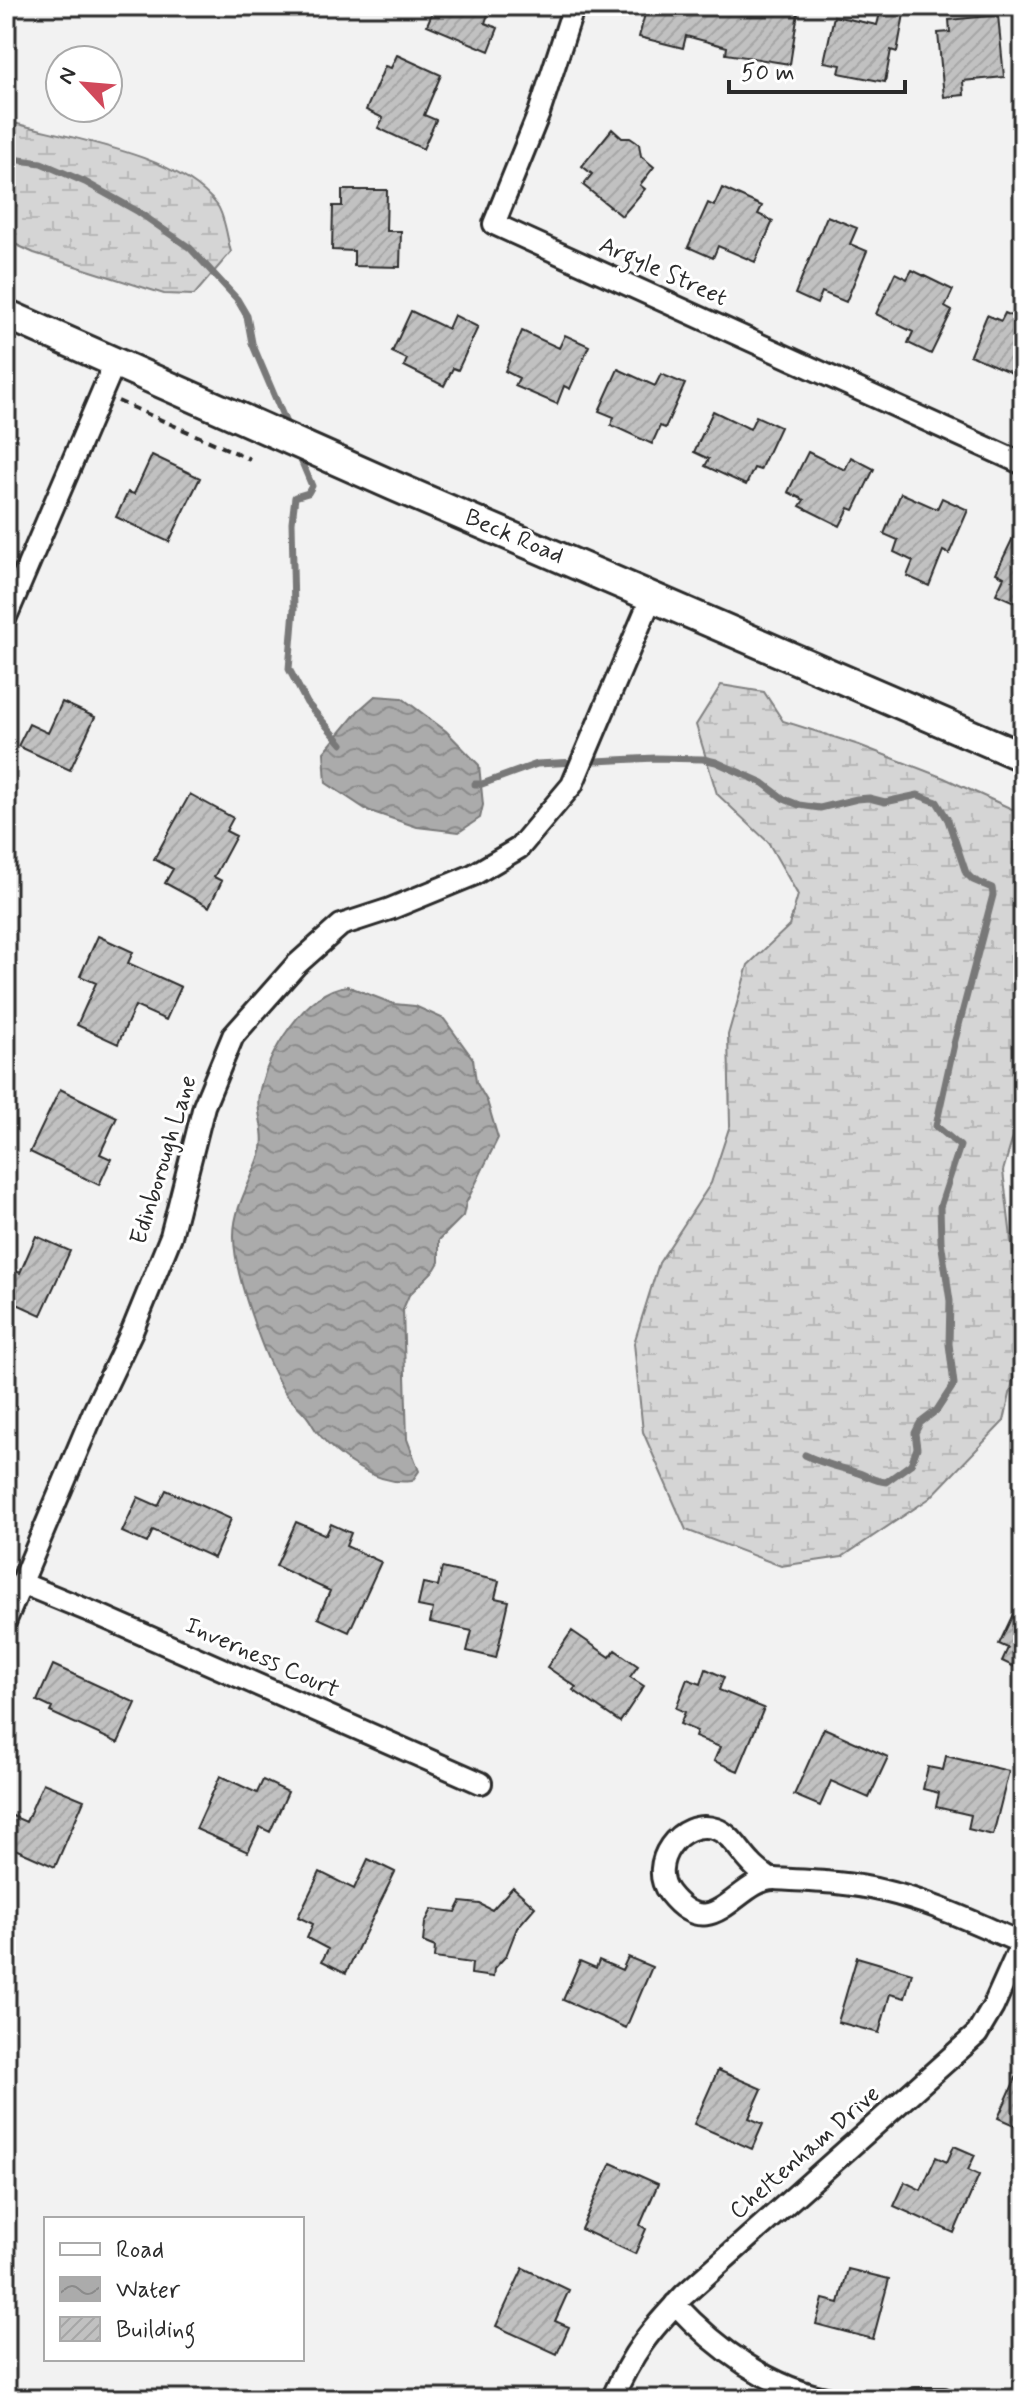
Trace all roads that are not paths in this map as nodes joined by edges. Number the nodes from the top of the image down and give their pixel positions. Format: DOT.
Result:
graph roads {
  1 [pos="574,6"];
  2 [pos="6,314"];
  3 [pos="115,362"];
  4 [pos="1023,464"];
  5 [pos="652,596"];
  6 [pos="6,617"];
  7 [pos="1023,757"];
  8 [pos="21,1583"];
  9 [pos="6,1620"];
  10 [pos="481,1783"];
  11 [pos="770,1879"];
  12 [pos="1022,1942"];
  13 [pos="675,2304"];
  14 [pos="612,2399"];
  15 [pos="831,2399"];
  16 [pos="915,2399"];
  17 [pos="944,2399"];
  1 -- 4 [label="street, Argyle Street"];
  2 -- 3 [label="main road, Beck Road"];
  3 -- 5 [label="main road, Beck Road"];
  3 -- 6 [label="street"];
  5 -- 7 [label="main road, Beck Road"];
  5 -- 8 [label="street, Edinborough Lane"];
  8 -- 9 [label="street, Edinborough Lane"];
  8 -- 10 [label="street, Inverness Court"];
  11 -- 11 [label="street"];
  11 -- 12 [label="street"];
  12 -- 13 [label="street, Cheltenham Drive"];
  13 -- 14 [label="street, Cheltenham Drive"];
  13 -- 15 [label="street"];
  16 -- 17 [label="street"];
}
